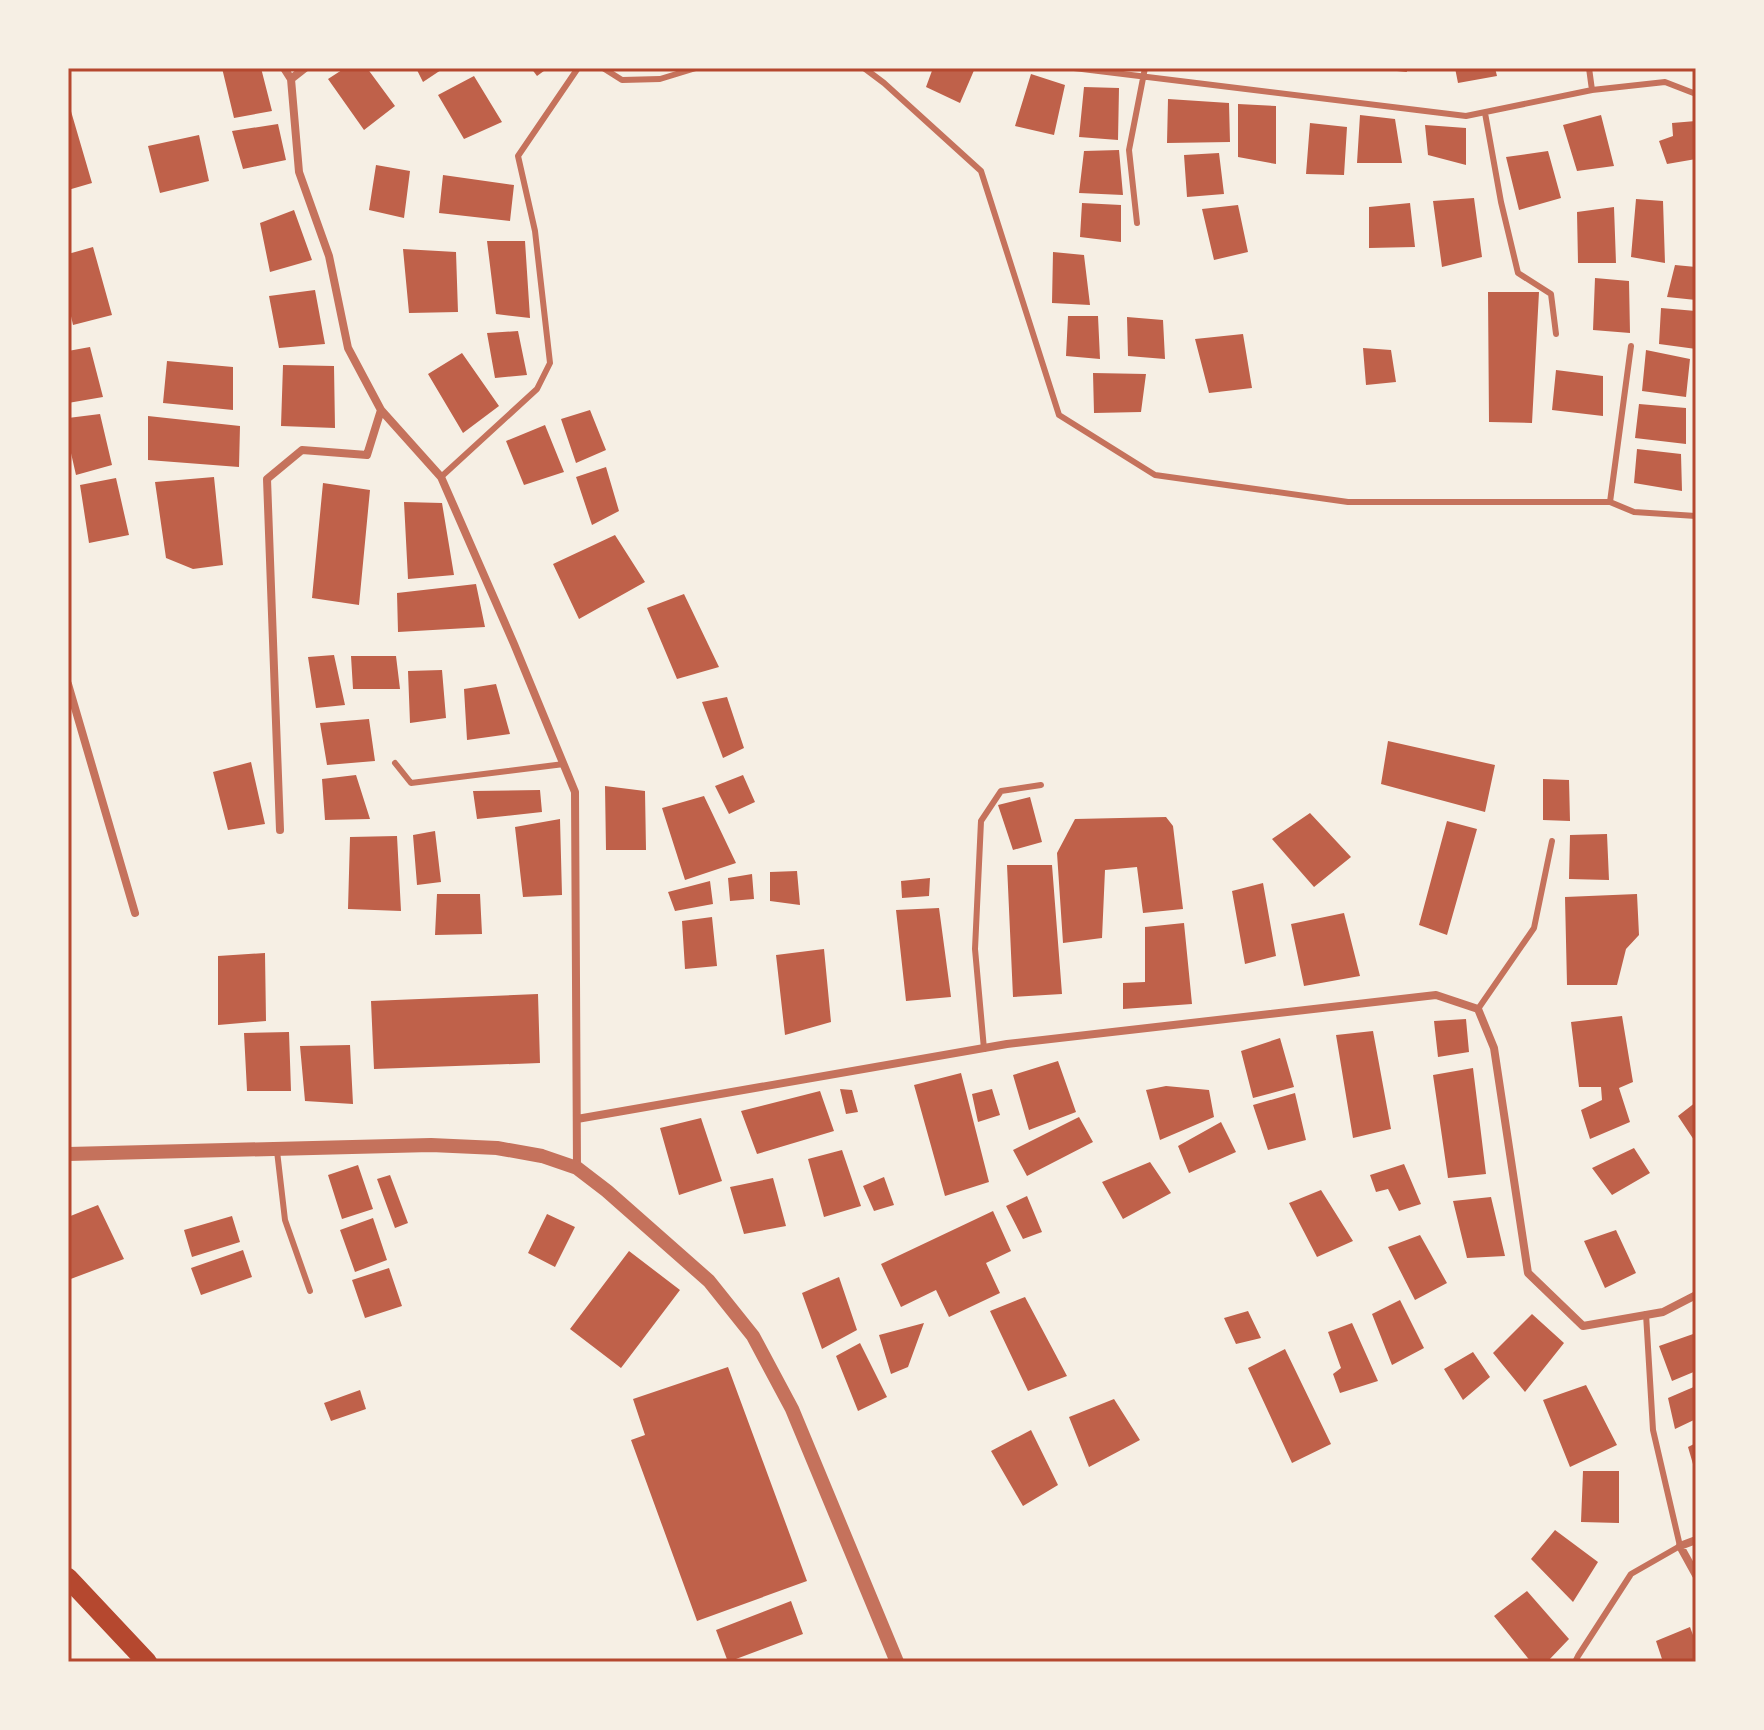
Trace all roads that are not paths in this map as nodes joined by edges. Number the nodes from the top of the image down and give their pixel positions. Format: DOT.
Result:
graph roads {
  1 [pos="284,68"];
  2 [pos="305,68"];
  3 [pos="578,68"];
  4 [pos="603,68"];
  5 [pos="696,68"];
  6 [pos="864,68"];
  7 [pos="1074,68"];
  8 [pos="1145,68"];
  9 [pos="1589,68"];
  10 [pos="1144,77"];
  11 [pos="291,79"];
  12 [pos="1592,90"];
  13 [pos="1696,94"];
  14 [pos="1485,113"];
  15 [pos="1137,223"];
  16 [pos="1556,334"];
  17 [pos="1631,346"];
  18 [pos="381,410"];
  19 [pos="441,477"];
  20 [pos="1610,502"];
  21 [pos="1696,516"];
  22 [pos="68,684"];
  23 [pos="395,763"];
  24 [pos="564,764"];
  25 [pos="1041,785"];
  26 [pos="280,830"];
  27 [pos="1552,841"];
  28 [pos="135,913"];
  29 [pos="1478,1009"];
  30 [pos="984,1049"];
  31 [pos="577,1119"];
  32 [pos="276,1149"];
  33 [pos="68,1154"];
  34 [pos="577,1168"];
  35 [pos="310,1291"];
  36 [pos="1696,1295"];
  37 [pos="1646,1314"];
  38 [pos="1696,1540"];
  39 [pos="1680,1546"];
  40 [pos="1696,1575"];
  41 [pos="68,1578"];
  42 [pos="147,1662"];
  43 [pos="897,1662"];
  44 [pos="1575,1662"];
  1 -- 11 [label="street"];
  2 -- 11 [label="street"];
  3 -- 19 [label="lane"];
  4 -- 5 [label="lane"];
  6 -- 20 [label="lane"];
  7 -- 10 [label="lane"];
  8 -- 10 [label="lane"];
  9 -- 12 [label="lane"];
  10 -- 14 [label="lane"];
  10 -- 15 [label="lane"];
  11 -- 18 [label="street"];
  12 -- 13 [label="lane"];
  12 -- 14 [label="lane"];
  14 -- 16 [label="lane"];
  17 -- 20 [label="lane"];
  18 -- 19 [label="street"];
  18 -- 26 [label="street"];
  19 -- 24 [label="street"];
  20 -- 21 [label="lane"];
  22 -- 28 [label="street"];
  23 -- 24 [label="lane"];
  24 -- 31 [label="street"];
  25 -- 30 [label="lane"];
  27 -- 29 [label="lane"];
  29 -- 30 [label="street"];
  29 -- 37 [label="street"];
  30 -- 31 [label="street"];
  31 -- 34 [label="street"];
  32 -- 33 [label="street"];
  32 -- 34 [label="street"];
  32 -- 35 [label="lane"];
  34 -- 43 [label="street"];
  36 -- 37 [label="street"];
  37 -- 39 [label="lane"];
  38 -- 39 [label="street"];
  39 -- 40 [label="street"];
  39 -- 44 [label="lane"];
  41 -- 42 [label="main road"];
}
